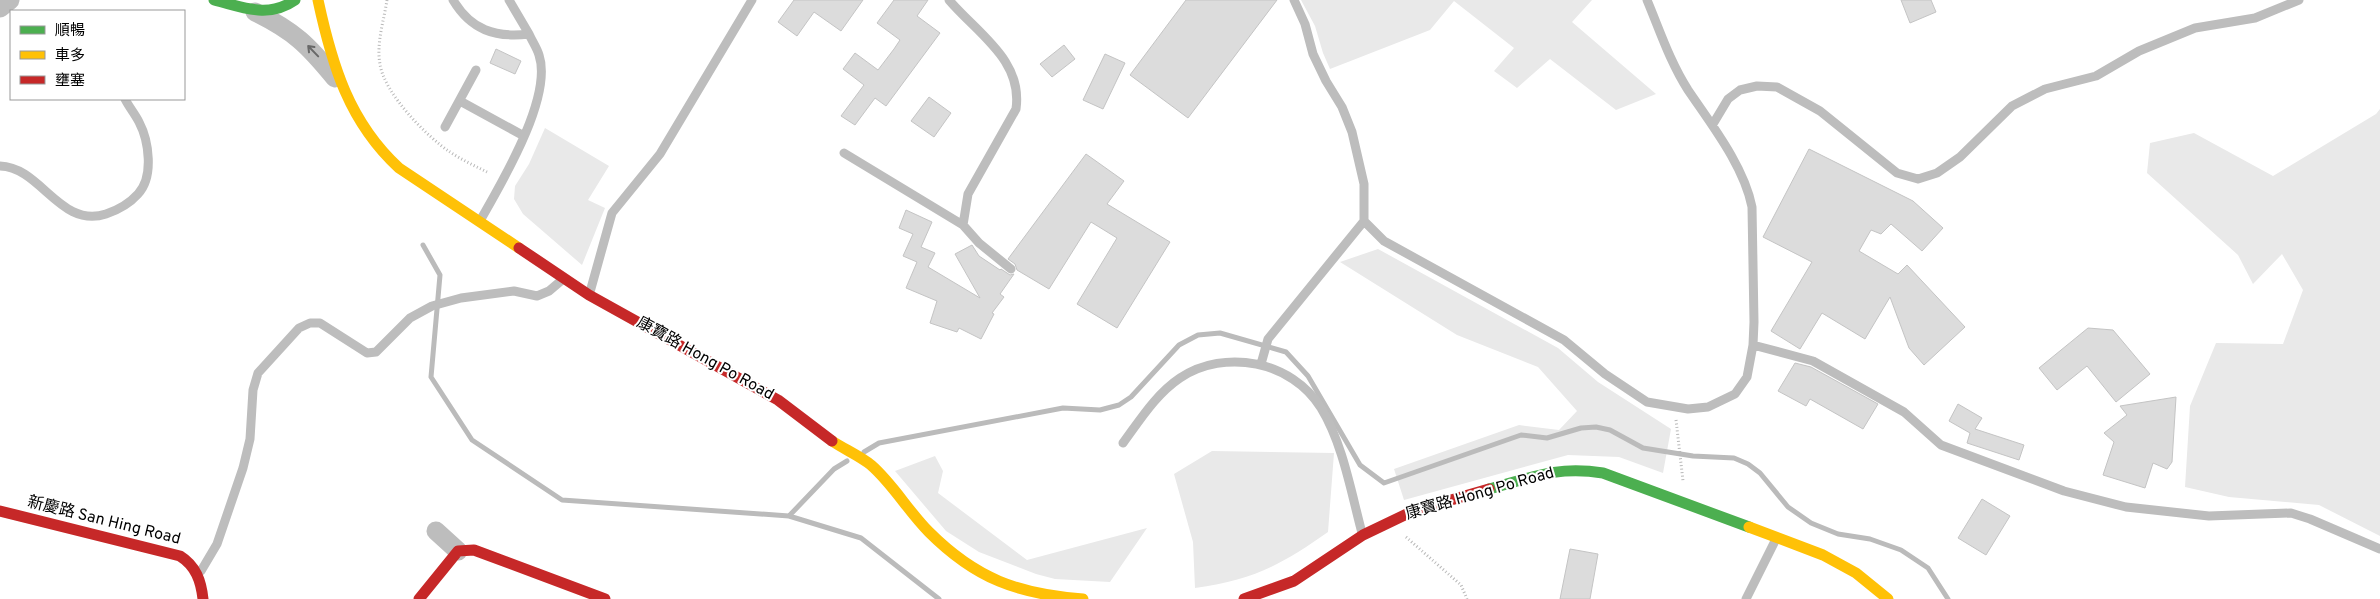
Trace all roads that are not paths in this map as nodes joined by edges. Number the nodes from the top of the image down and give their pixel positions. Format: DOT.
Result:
graph roads {
  1 [pos="9,0"];
  2 [pos="214,0"];
  3 [pos="295,0"];
  4 [pos="318,0"];
  5 [pos="453,0"];
  6 [pos="509,0"];
  7 [pos="752,0"];
  8 [pos="949,0"];
  9 [pos="1294,0"];
  10 [pos="1647,0"];
  11 [pos="2298,0"];
  12 [pos="233,2"];
  13 [pos="0,8"];
  14 [pos="254,12"];
  15 [pos="529,34"];
  16 [pos="476,70"];
  17 [pos="344,89"];
  18 [pos="126,100"];
  19 [pos="460,101"];
  20 [pos="1713,124"];
  21 [pos="445,127"];
  22 [pos="524,136"];
  23 [pos="844,153"];
  24 [pos="0,166"];
  25 [pos="1364,220"];
  26 [pos="480,222"];
  27 [pos="963,225"];
  28 [pos="1011,269"];
  29 [pos="564,279"];
  30 [pos="589,295"];
  31 [pos="1753,345"];
  32 [pos="1260,364"];
  33 [pos="1123,443"];
  34 [pos="0,512"];
  35 [pos="436,532"];
  36 [pos="1363,535"];
  37 [pos="1778,537"];
  38 [pos="2380,549"];
  39 [pos="458,552"];
  40 [pos="198,576"];
  41 [pos="1064,598"];
  42 [pos="203,599"];
  43 [pos="420,599"];
  44 [pos="605,599"];
  45 [pos="1083,599"];
  46 [pos="1244,599"];
  47 [pos="1746,599"];
  48 [pos="1888,599"];
  1 -- 13 [label="street"];
  2 -- 12 [label="street"];
  3 -- 14 [label="street"];
  4 -- 17 [label="street, 康寶路 Hong Po Road"];
  5 -- 15 [label="lane"];
  6 -- 15 [label="lane"];
  7 -- 30 [label="lane"];
  8 -- 27 [label="lane"];
  9 -- 25 [label="lane"];
  10 -- 20 [label="lane"];
  11 -- 20 [label="lane"];
  12 -- 14 [label="street"];
  17 -- 14 [label="street, 康寶路 Hong Po Road, one-way"];
  15 -- 22 [label="lane"];
  16 -- 19 [label="lane"];
  17 -- 26 [label="street, 康寶路 Hong Po Road"];
  18 -- 24 [label="lane"];
  19 -- 21 [label="lane"];
  19 -- 22 [label="lane"];
  20 -- 31 [label="lane"];
  22 -- 26 [label="lane"];
  23 -- 27 [label="lane"];
  25 -- 31 [label="lane"];
  25 -- 32 [label="lane"];
  26 -- 29 [label="street, 康寶路 Hong Po Road"];
  27 -- 28 [label="lane"];
  29 -- 30 [label="street, 康寶路 Hong Po Road"];
  29 -- 40 [label="lane"];
  30 -- 41 [label="street, 康寶路 Hong Po Road"];
  31 -- 38 [label="lane"];
  32 -- 33 [label="lane"];
  32 -- 36 [label="lane"];
  34 -- 40 [label="street, 新慶路 San Hing Road"];
  35 -- 39 [label="street"];
  36 -- 37 [label="street, 康寶路 Hong Po Road"];
  36 -- 46 [label="street, 康寶路 Hong Po Road"];
  37 -- 47 [label="lane"];
  37 -- 48 [label="street, 康寶路 Hong Po Road"];
  39 -- 43 [label="street"];
  39 -- 44 [label="street"];
  40 -- 42 [label="street, 新慶路 San Hing Road"];
  41 -- 45 [label="street, 康寶路 Hong Po Road"];
}
